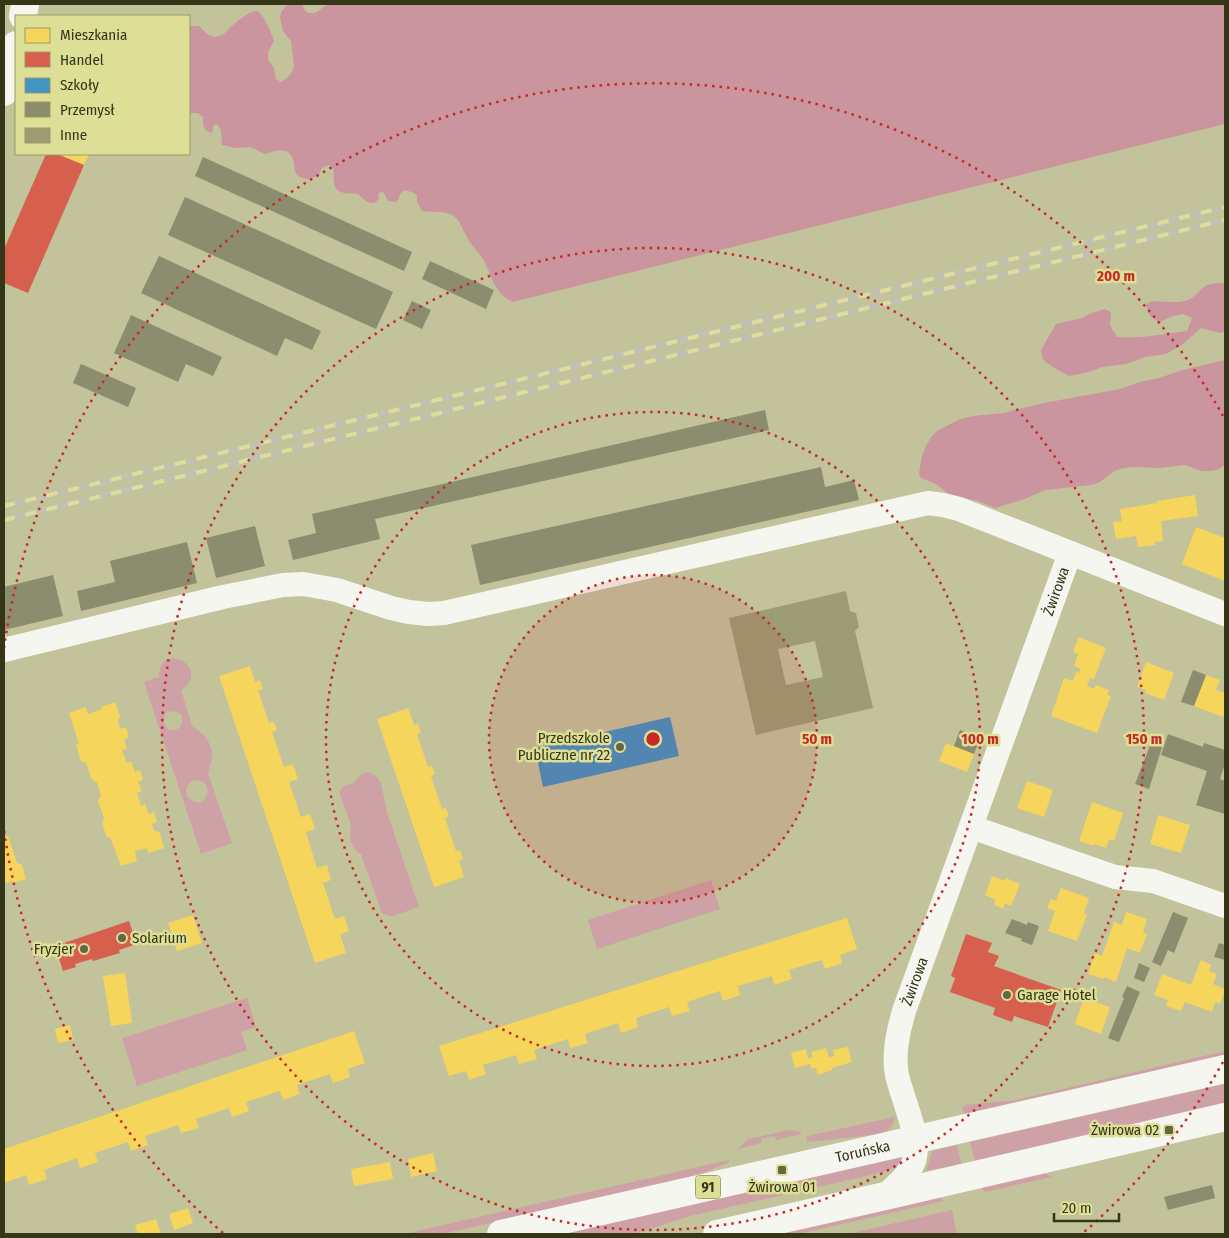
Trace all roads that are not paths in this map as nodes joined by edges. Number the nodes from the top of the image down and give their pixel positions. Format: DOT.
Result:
graph roads {
  1 [pos="15,49"];
  2 [pos="4,92"];
  3 [pos="1070,553"];
  4 [pos="1225,614"];
  5 [pos="4,650"];
  6 [pos="971,827"];
  7 [pos="1225,906"];
  8 [pos="1225,1069"];
  9 [pos="1225,1117"];
  10 [pos="916,1140"];
  11 [pos="885,1196"];
  12 [pos="501,1234"];
  13 [pos="717,1234"];
  1 -- 2 [label="main road"];
  3 -- 4 [label="street"];
  3 -- 5 [label="street"];
  3 -- 6 [label="street, Żwirowa"];
  6 -- 7 [label="street"];
  6 -- 10 [label="street, Żwirowa"];
  8 -- 10 [label="main road, Toruńska / 91"];
  9 -- 11 [label="main road"];
  10 -- 11 [label="street"];
  10 -- 12 [label="main road, Toruńska / 91"];
  11 -- 13 [label="main road"];
}
